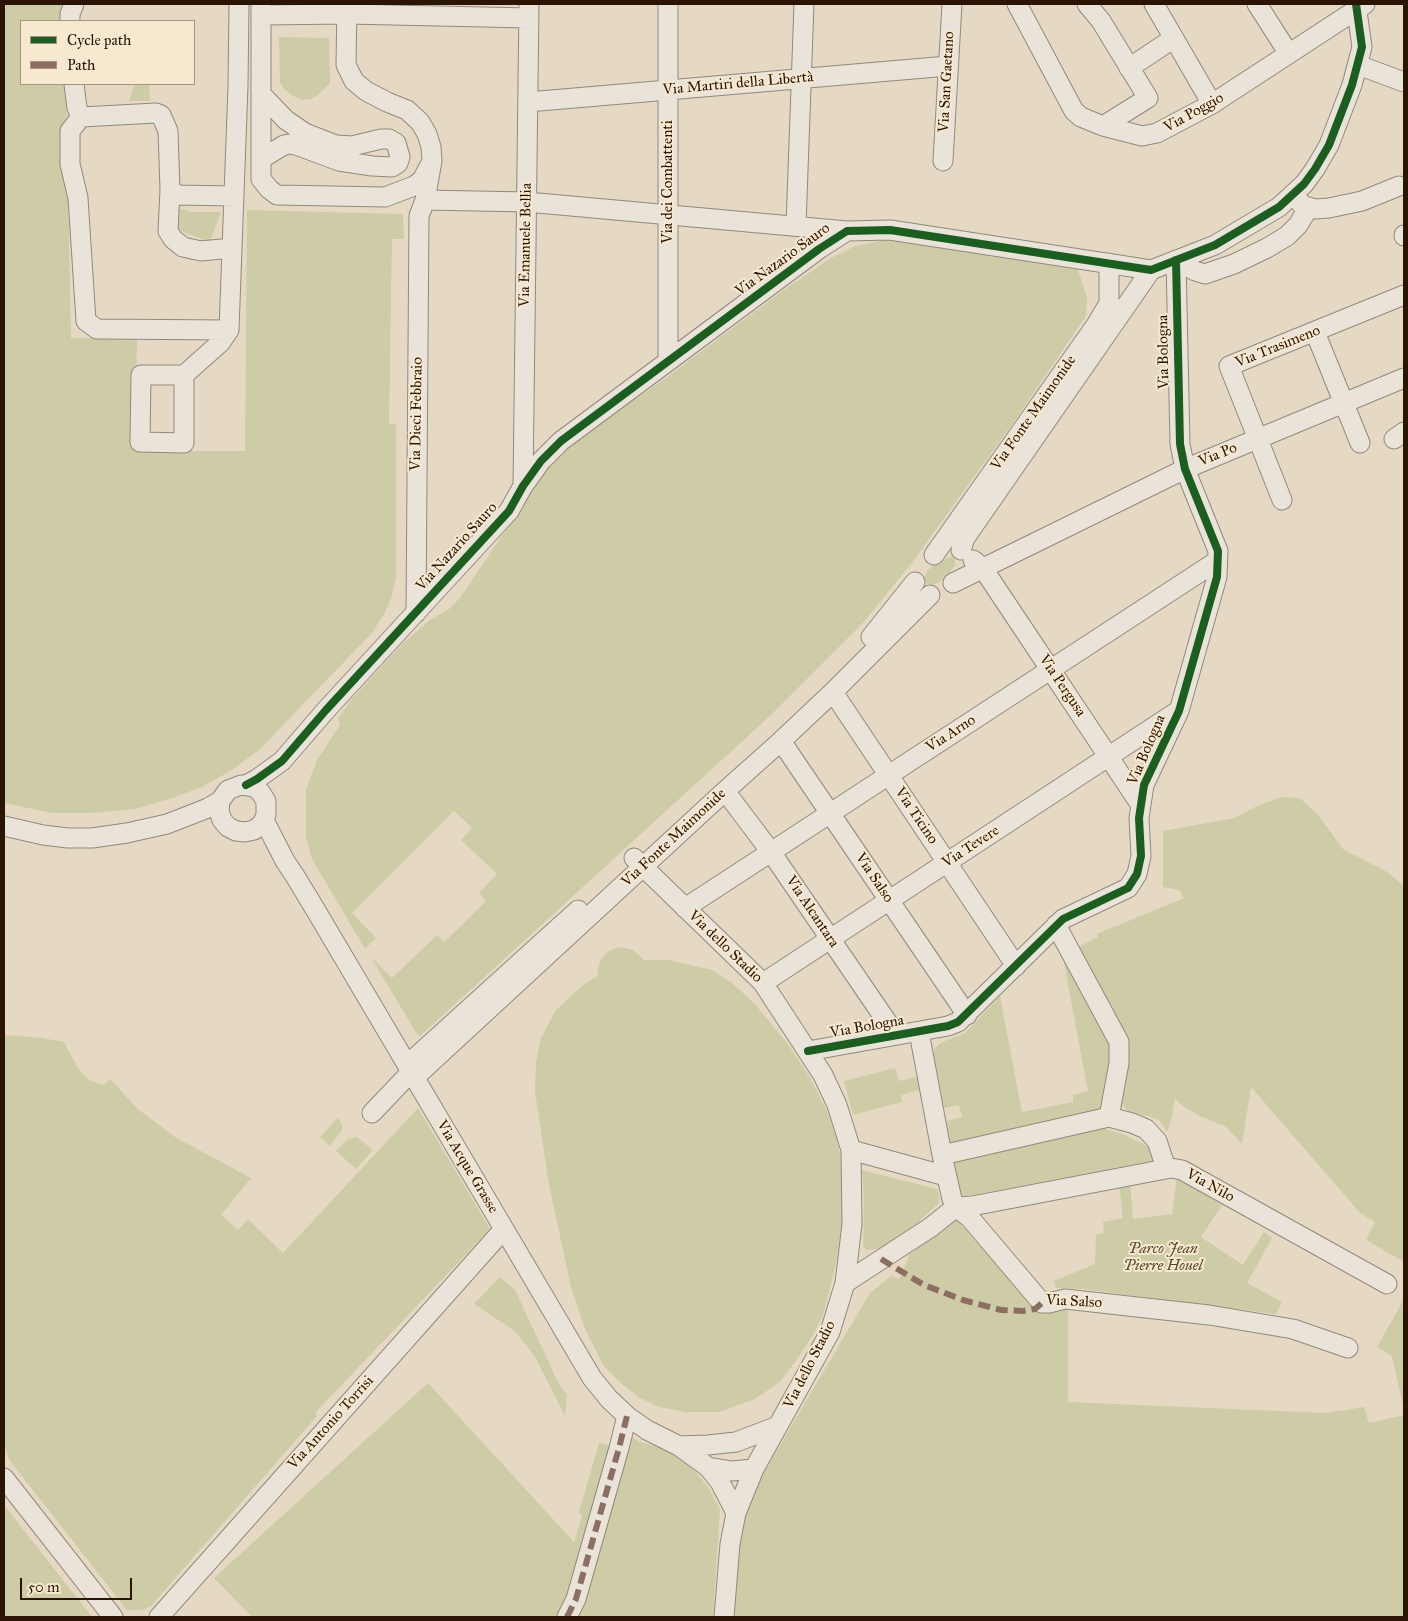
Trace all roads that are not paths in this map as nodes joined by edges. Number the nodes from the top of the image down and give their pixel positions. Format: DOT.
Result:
graph roads {
  1 [pos="74,4"];
  2 [pos="239,4"];
  3 [pos="668,4"];
  4 [pos="804,4"];
  5 [pos="952,4"];
  6 [pos="1017,4"];
  7 [pos="1087,4"];
  8 [pos="1154,4"];
  9 [pos="1257,4"];
  10 [pos="1360,6"];
  11 [pos="261,9"];
  12 [pos="351,11"];
  13 [pos="529,11"];
  14 [pos="70,20"];
  15 [pos="1174,38"];
  16 [pos="1289,54"];
  17 [pos="1358,65"];
  18 [pos="948,66"];
  19 [pos="1129,68"];
  20 [pos="802,78"];
  21 [pos="1404,82"];
  22 [pos="74,85"];
  23 [pos="668,90"];
  24 [pos="261,94"];
  25 [pos="528,102"];
  26 [pos="1212,104"];
  27 [pos="82,117"];
  28 [pos="1103,126"];
  29 [pos="261,159"];
  30 [pos="432,161"];
  31 [pos="943,161"];
  32 [pos="1399,186"];
  33 [pos="170,190"];
  34 [pos="1294,194"];
  35 [pos="234,196"];
  36 [pos="385,197"];
  37 [pos="527,202"];
  38 [pos="1309,207"];
  39 [pos="422,208"];
  40 [pos="668,214"];
  41 [pos="796,226"];
  42 [pos="847,231"];
  43 [pos="232,248"];
  44 [pos="1176,260"];
  45 [pos="1109,263"];
  46 [pos="1151,270"];
  47 [pos="1404,295"];
  48 [pos="229,330"];
  49 [pos="1315,332"];
  50 [pos="668,361"];
  51 [pos="184,375"];
  52 [pos="1404,378"];
  53 [pos="1344,403"];
  54 [pos="1257,439"];
  55 [pos="1360,443"];
  56 [pos="1184,469"];
  57 [pos="523,486"];
  58 [pos="1282,500"];
  59 [pos="964,552"];
  60 [pos="934,555"];
  61 [pos="1217,561"];
  62 [pos="983,568"];
  63 [pos="915,582"];
  64 [pos="953,583"];
  65 [pos="930,595"];
  66 [pos="416,613"];
  67 [pos="1050,669"];
  68 [pos="833,692"];
  69 [pos="1179,711"];
  70 [pos="781,741"];
  71 [pos="1109,756"];
  72 [pos="282,761"];
  73 [pos="888,775"];
  74 [pos="246,784"];
  75 [pos="726,790"];
  76 [pos="220,801"];
  77 [pos="1140,804"];
  78 [pos="265,810"];
  79 [pos="830,813"];
  80 [pos="167,824"];
  81 [pos="4,826"];
  82 [pos="234,830"];
  83 [pos="770,852"];
  84 [pos="285,861"];
  85 [pos="947,862"];
  86 [pos="639,863"];
  87 [pos="889,900"];
  88 [pos="685,908"];
  89 [pos="1056,925"];
  90 [pos="830,939"];
  91 [pos="1016,966"];
  92 [pos="763,983"];
  93 [pos="966,1015"];
  94 [pos="918,1032"];
  95 [pos="896,1035"];
  96 [pos="808,1051"];
  97 [pos="411,1072"];
  98 [pos="372,1113"];
  99 [pos="1110,1117"];
  100 [pos="851,1150"];
  101 [pos="942,1155"];
  102 [pos="1166,1168"];
  103 [pos="946,1176"];
  104 [pos="956,1207"];
  105 [pos="504,1229"];
  106 [pos="845,1283"];
  107 [pos="1387,1284"];
  108 [pos="1348,1348"];
  109 [pos="627,1416"];
  110 [pos="778,1426"];
  111 [pos="708,1445"];
  112 [pos="679,1446"];
  113 [pos="708,1467"];
  114 [pos="754,1469"];
  115 [pos="4,1478"];
  116 [pos="736,1513"];
  117 [pos="112,1617"];
  118 [pos="159,1617"];
  119 [pos="567,1617"];
  120 [pos="724,1617"];
  1 -- 14 [label="street"];
  2 -- 35 [label="street"];
  3 -- 23 [label="street, Via dei Combattenti"];
  4 -- 20 [label="street"];
  5 -- 18 [label="street, Via San Gaetano"];
  6 -- 28 [label="street, Via Poggio"];
  7 -- 19 [label="street"];
  8 -- 15 [label="street"];
  9 -- 16 [label="street"];
  10 -- 16 [label="street, Via Poggio"];
  10 -- 17 [label="street"];
  11 -- 12 [label="street"];
  11 -- 24 [label="street"];
  12 -- 13 [label="street"];
  12 -- 30 [label="street, Via Dieci Febbraio"];
  13 -- 25 [label="street, Via Emanuele Bellia"];
  15 -- 19 [label="street"];
  15 -- 26 [label="street"];
  16 -- 26 [label="street, Via Poggio"];
  17 -- 21 [label="street"];
  17 -- 34 [label="street"];
  18 -- 20 [label="street, Via Martiri della Libertà"];
  18 -- 31 [label="street, Via San Gaetano"];
  19 -- 28 [label="street"];
  20 -- 23 [label="street, Via Martiri della Libertà"];
  20 -- 41 [label="street"];
  22 -- 27 [label="street"];
  23 -- 25 [label="street, Via Martiri della Libertà"];
  23 -- 40 [label="street, Via dei Combattenti"];
  24 -- 29 [label="street"];
  24 -- 29 [label="street"];
  25 -- 37 [label="street, Via Emanuele Bellia"];
  26 -- 28 [label="street, Via Poggio"];
  27 -- 33 [label="street"];
  27 -- 48 [label="street"];
  29 -- 36 [label="street"];
  30 -- 36 [label="street"];
  30 -- 39 [label="street, Via Dieci Febbraio"];
  32 -- 38 [label="street"];
  33 -- 35 [label="street"];
  33 -- 43 [label="street"];
  34 -- 38 [label="street"];
  34 -- 44 [label="street"];
  35 -- 43 [label="street"];
  36 -- 39 [label="street"];
  37 -- 39 [label="street"];
  37 -- 40 [label="street"];
  37 -- 57 [label="street, Via Emanuele Bellia"];
  38 -- 44 [label="street"];
  39 -- 66 [label="street, Via Dieci Febbraio"];
  40 -- 41 [label="street"];
  40 -- 50 [label="street, Via dei Combattenti"];
  41 -- 42 [label="street"];
  42 -- 45 [label="street, Via Nazario Sauro"];
  42 -- 50 [label="street, Via Nazario Sauro"];
  43 -- 48 [label="street"];
  44 -- 46 [label="street"];
  44 -- 56 [label="street, Via Bologna"];
  45 -- 46 [label="street, Via Nazario Sauro"];
  45 -- 60 [label="street, Via Fonte Maimonide"];
  46 -- 59 [label="street, Via Fonte Maimonide"];
  47 -- 49 [label="street, Via Trasimeno"];
  48 -- 51 [label="street"];
  49 -- 53 [label="street"];
  49 -- 54 [label="street, Via Trasimeno"];
  50 -- 57 [label="street, Via Nazario Sauro"];
  52 -- 53 [label="street, Via Po"];
  53 -- 54 [label="street, Via Po"];
  53 -- 55 [label="street"];
  54 -- 56 [label="street, Via Po"];
  54 -- 58 [label="street, Via Trasimeno"];
  56 -- 61 [label="street, Via Bologna"];
  56 -- 62 [label="street, Via Po"];
  57 -- 66 [label="street, Via Nazario Sauro"];
  59 -- 60 [label="street"];
  59 -- 62 [label="street, Via Pergusa"];
  59 -- 64 [label="street, Via Fonte Maimonide"];
  60 -- 63 [label="street, Via Fonte Maimonide"];
  61 -- 67 [label="street, Via Arno"];
  61 -- 69 [label="street, Via Bologna"];
  62 -- 64 [label="street, Via Po"];
  62 -- 67 [label="street, Via Pergusa"];
  63 -- 65 [label="street"];
  63 -- 86 [label="street, Via Fonte Maimonide"];
  64 -- 65 [label="street, Via Fonte Maimonide"];
  65 -- 68 [label="street, Via Fonte Maimonide"];
  66 -- 72 [label="street, Via Nazario Sauro"];
  67 -- 71 [label="street, Via Pergusa"];
  67 -- 73 [label="street, Via Arno"];
  68 -- 70 [label="street, Via Fonte Maimonide"];
  68 -- 73 [label="street, Via Ticino"];
  69 -- 71 [label="street, Via Tevere"];
  69 -- 77 [label="street, Via Bologna"];
  70 -- 75 [label="street, Via Fonte Maimonide"];
  70 -- 79 [label="street, Via Salso"];
  71 -- 77 [label="street, Via Pergusa"];
  71 -- 85 [label="street, Via Tevere"];
  72 -- 74 [label="street"];
  72 -- 78 [label="street"];
  73 -- 79 [label="street, Via Arno"];
  73 -- 85 [label="street, Via Ticino"];
  74 -- 76 [label="street"];
  74 -- 78 [label="street"];
  75 -- 83 [label="street, Via Alcantara"];
  75 -- 86 [label="street, Via Fonte Maimonide"];
  76 -- 80 [label="street"];
  76 -- 82 [label="street"];
  77 -- 89 [label="street, Via Bologna"];
  78 -- 82 [label="street"];
  78 -- 84 [label="street"];
  79 -- 83 [label="street, Via Arno"];
  79 -- 87 [label="street, Via Salso"];
  80 -- 81 [label="street"];
  80 -- 82 [label="street"];
  82 -- 84 [label="street"];
  83 -- 88 [label="street, Via Arno"];
  83 -- 90 [label="street, Via Alcantara"];
  84 -- 97 [label="street, Via Acque Grasse"];
  85 -- 87 [label="street, Via Tevere"];
  85 -- 91 [label="street, Via Ticino"];
  86 -- 88 [label="street, Via dello Stadio"];
  86 -- 97 [label="street, Via Fonte Maimonide"];
  87 -- 90 [label="street, Via Tevere"];
  87 -- 93 [label="street, Via Salso"];
  88 -- 92 [label="street, Via dello Stadio"];
  89 -- 91 [label="street, Via Bologna"];
  89 -- 99 [label="street"];
  90 -- 92 [label="street, Via Tevere"];
  90 -- 95 [label="street, Via Alcantara"];
  91 -- 93 [label="street, Via Bologna"];
  92 -- 96 [label="street, Via dello Stadio"];
  93 -- 94 [label="street, Via Bologna"];
  94 -- 95 [label="street, Via Bologna"];
  94 -- 101 [label="street"];
  95 -- 96 [label="street, Via Bologna"];
  96 -- 100 [label="street, Via dello Stadio"];
  97 -- 98 [label="street, Via Fonte Maimonide"];
  97 -- 105 [label="street, Via Acque Grasse"];
  99 -- 101 [label="street"];
  99 -- 102 [label="street"];
  100 -- 103 [label="street"];
  100 -- 106 [label="street, Via dello Stadio"];
  101 -- 103 [label="street"];
  102 -- 104 [label="street, Via Nilo"];
  102 -- 107 [label="street, Via Nilo"];
  103 -- 104 [label="street"];
  104 -- 106 [label="street"];
  104 -- 108 [label="street, Via Salso"];
  105 -- 109 [label="street, Via Acque Grasse"];
  105 -- 118 [label="street, Via Antonio Torrisi"];
  106 -- 110 [label="street, Via dello Stadio"];
  109 -- 112 [label="street, Via Acque Grasse"];
  109 -- 119 [label="street"];
  110 -- 111 [label="street"];
  110 -- 114 [label="street, Via dello Stadio"];
  111 -- 112 [label="street"];
  111 -- 114 [label="street"];
  112 -- 113 [label="street, Via Acque Grasse"];
  113 -- 114 [label="street"];
  113 -- 116 [label="street"];
  114 -- 116 [label="street, Via dello Stadio"];
  115 -- 117 [label="street"];
  116 -- 120 [label="street, Via dello Stadio"];
}
